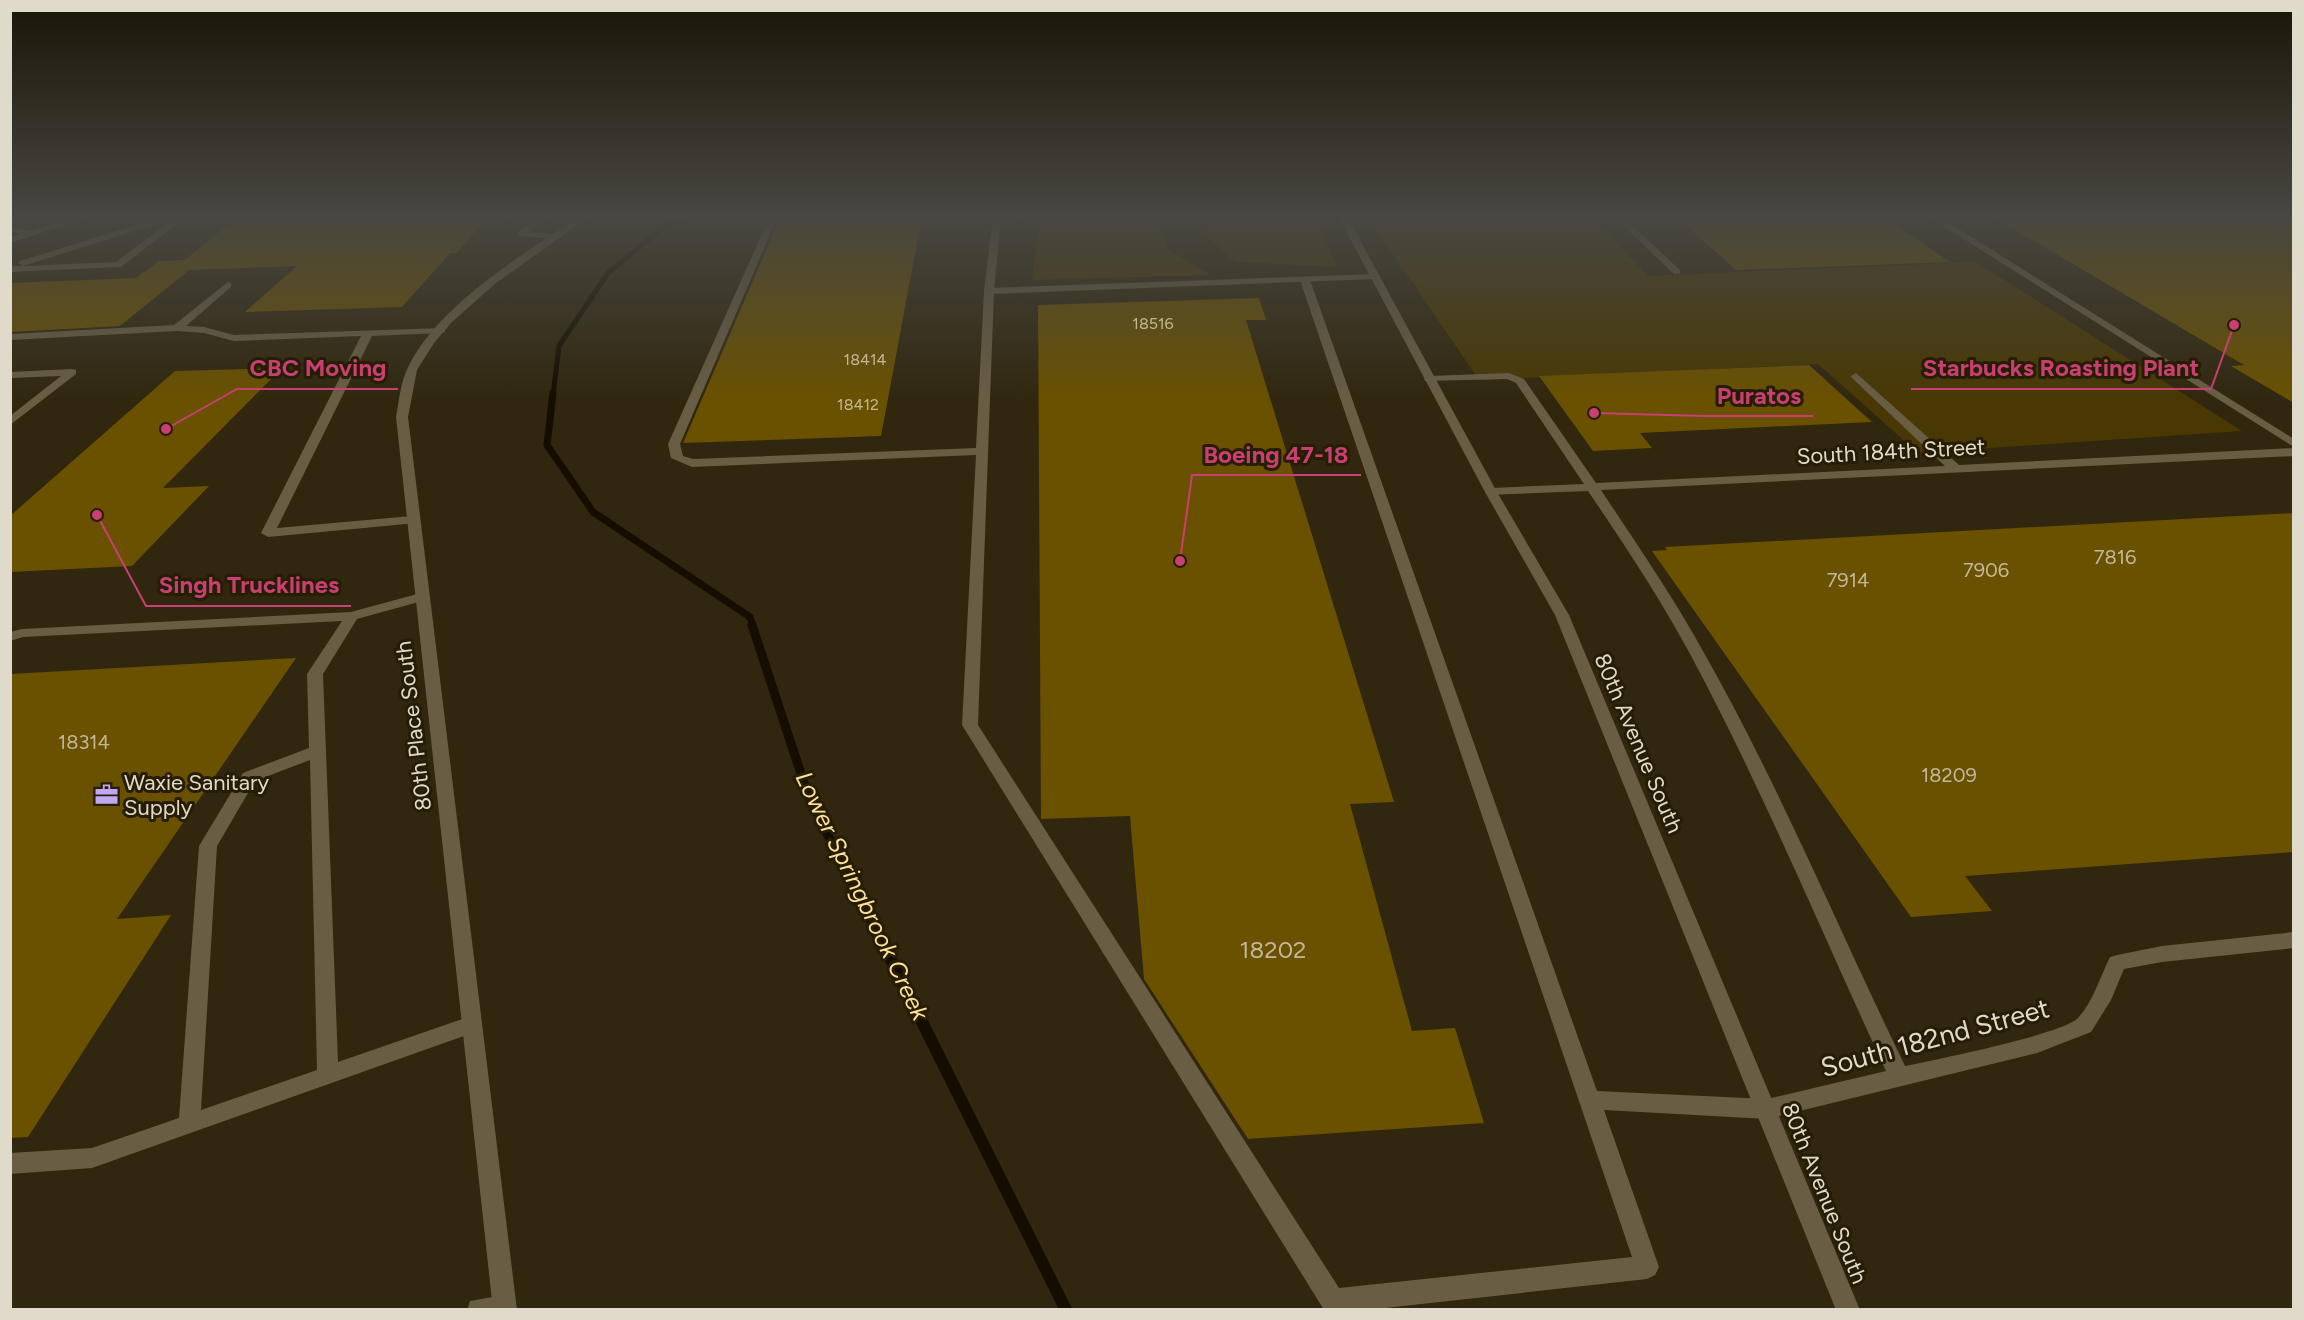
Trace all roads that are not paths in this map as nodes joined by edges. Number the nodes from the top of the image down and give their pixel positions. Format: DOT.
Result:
graph roads {
  1 [pos="1373,277"];
  2 [pos="501,278"];
  3 [pos="747,278"];
  4 [pos="990,278"];
  5 [pos="1353,278"];
  6 [pos="2029,278"];
  7 [pos="1305,279"];
  8 [pos="228,285"];
  9 [pos="989,291"];
  10 [pos="177,328"];
  11 [pos="441,330"];
  12 [pos="368,333"];
  13 [pos="10,337"];
  14 [pos="10,375"];
  15 [pos="1856,376"];
  16 [pos="1429,379"];
  17 [pos="10,422"];
  18 [pos="2294,444"];
  19 [pos="982,451"];
  20 [pos="2294,452"];
  21 [pos="1956,468"];
  22 [pos="1590,487"];
  23 [pos="1491,492"];
  24 [pos="412,519"];
  25 [pos="421,597"];
  26 [pos="352,616"];
  27 [pos="10,637"];
  28 [pos="318,751"];
  29 [pos="2294,940"];
  30 [pos="471,1025"];
  31 [pos="328,1075"];
  32 [pos="1900,1078"];
  33 [pos="1589,1100"];
  34 [pos="1767,1108"];
  35 [pos="189,1124"];
  36 [pos="10,1164"];
  37 [pos="504,1308"];
  38 [pos="479,1310"];
  39 [pos="1848,1310"];
  1 -- 16 [label="street, 80th Avenue South"];
  2 -- 11 [label="street, 80th Place South"];
  3 -- 19 [label="street"];
  4 -- 9 [label="street"];
  5 -- 7 [label="street"];
  6 -- 18 [label="street"];
  7 -- 9 [label="street"];
  7 -- 33 [label="street"];
  8 -- 10 [label="street"];
  9 -- 19 [label="street"];
  10 -- 12 [label="street"];
  10 -- 13 [label="street"];
  11 -- 12 [label="street"];
  11 -- 24 [label="street, 80th Place South"];
  12 -- 24 [label="street"];
  14 -- 17 [label="street"];
  15 -- 21 [label="street"];
  16 -- 22 [label="street"];
  16 -- 23 [label="street, 80th Avenue South"];
  19 -- 33 [label="street"];
  20 -- 21 [label="street, South 184th Street"];
  21 -- 22 [label="street, South 184th Street"];
  22 -- 23 [label="street, South 184th Street"];
  22 -- 32 [label="street"];
  23 -- 34 [label="street, 80th Avenue South"];
  24 -- 25 [label="street, 80th Place South"];
  25 -- 26 [label="street"];
  25 -- 30 [label="street, 80th Place South"];
  26 -- 27 [label="street"];
  26 -- 28 [label="street"];
  28 -- 31 [label="street"];
  28 -- 35 [label="street"];
  29 -- 32 [label="street, South 182nd Street"];
  30 -- 31 [label="street"];
  30 -- 37 [label="street, 80th Place South"];
  31 -- 35 [label="street"];
  32 -- 34 [label="street, South 182nd Street"];
  33 -- 34 [label="street, South 182nd Street"];
  34 -- 39 [label="street, 80th Avenue South"];
  35 -- 36 [label="street"];
  37 -- 38 [label="street"];
}
